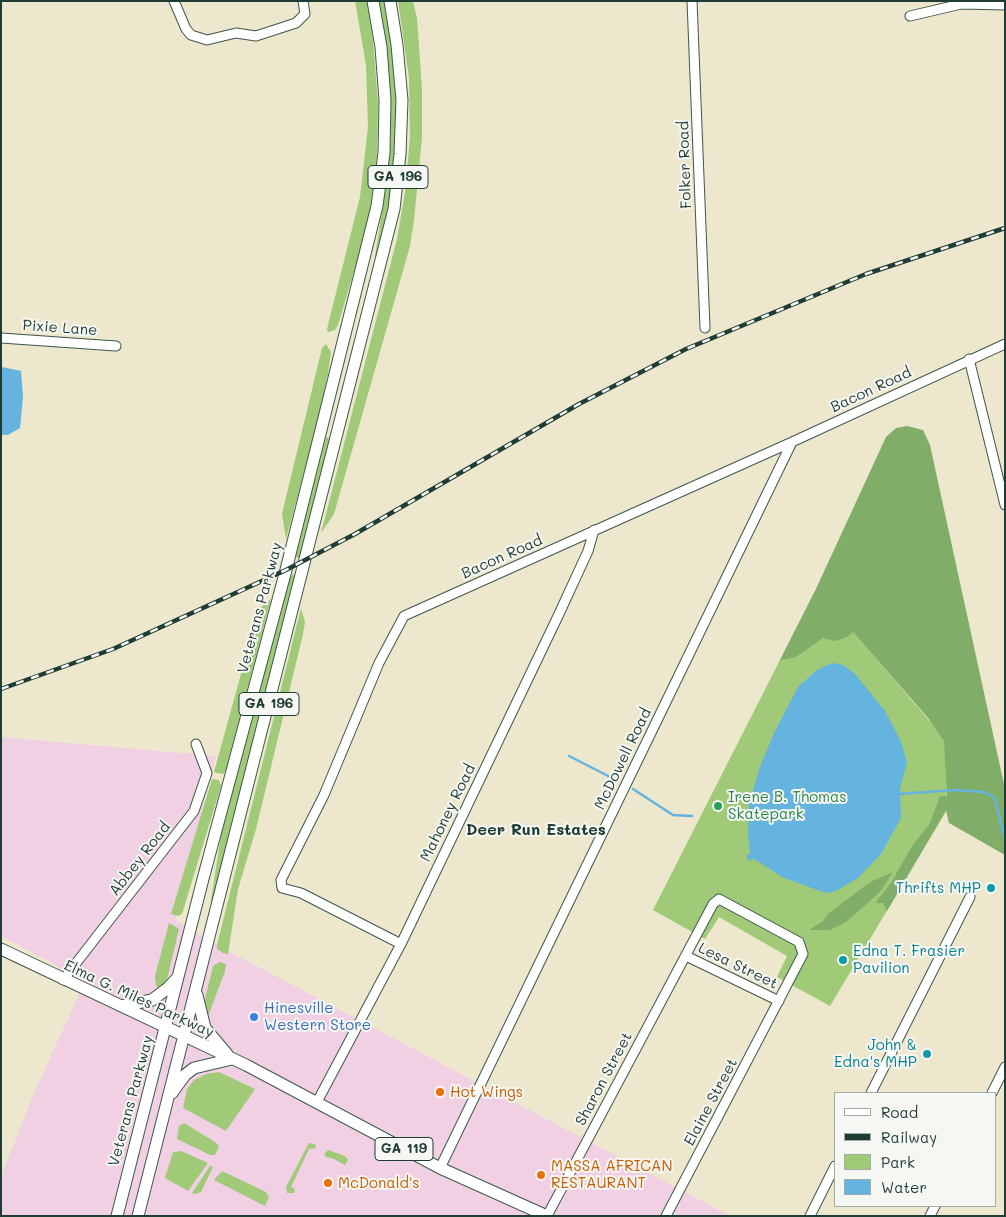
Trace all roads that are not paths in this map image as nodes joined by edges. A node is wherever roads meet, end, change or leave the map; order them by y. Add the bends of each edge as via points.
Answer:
1 (174, 1) edge
2 (303, 1) edge
3 (373, 1) edge
4 (390, 1) edge
5 (692, 1) edge
6 (1005, 5) edge
7 (910, 16) dead end
8 (705, 328) dead end
9 (1, 338) edge
10 (1005, 344) edge
11 (116, 346) dead end
12 (969, 360) junction
13 (792, 442) junction
14 (1005, 505) edge
15 (594, 530) junction
16 (196, 744) dead end
17 (970, 897) dead end
18 (401, 944) junction
19 (1, 949) edge
20 (686, 956) junction
21 (179, 976) junction
22 (63, 980) junction
23 (196, 988) junction
24 (779, 1001) junction
25 (119, 1006) junction
26 (166, 1028) junction
27 (184, 1037) junction
28 (232, 1058) junction
29 (1005, 1067) edge
30 (872, 1092) edge
31 (992, 1092) edge
32 (167, 1101) junction
33 (317, 1102) junction
34 (440, 1168) junction
35 (834, 1168) edge
36 (117, 1216) edge
37 (138, 1216) edge
38 (547, 1216) edge
39 (666, 1216) edge
40 (810, 1216) edge

1 - 2 street via 191,35 207,40 236,33 256,36 296,23 305,14
3 - 21 main road, Veterans Parkway / GA 196 via 385,100 384,153 377,206 291,551
4 - 23 main road, Veterans Parkway / GA 196 via 398,45 402,100 394,209
5 - 8 street, Folker Road
6 - 7 street via 961,4
9 - 11 street, Pixie Lane
10 - 12 street, Bacon Road
12 - 13 street, Bacon Road
12 - 14 street
13 - 15 street, Bacon Road
13 - 34 street, McDowell Road
15 - 18 street, Mahoney Road via 588,551 559,614
15 - 18 street, Bacon Road via 404,616 379,664 324,795 281,880 282,888 301,893
16 - 22 street, Abbey Road via 207,773 194,811
17 - 30 street
18 - 33 street, Mahoney Road
19 - 22 main road, Elma G. Miles Parkway / GA 119
20 - 24 street, Lesa Street
20 - 24 street, Sharon Street via 713,904 721,899 801,944 803,954
20 - 38 street, Sharon Street
21 - 25 main road via 152,1000
21 - 26 main road, Veterans Parkway / GA 196
22 - 25 main road, Elma G. Miles Parkway / GA 119
23 - 27 main road, Veterans Parkway
23 - 28 main road, GA 196 via 205,1028
24 - 39 street, Elaine Street
25 - 26 main road, Elma G. Miles Parkway / GA 119
26 - 27 main road, Elma G. Miles Parkway / GA 119
26 - 36 main road, Veterans Parkway
27 - 28 main road, Elma G. Miles Parkway / GA 119
27 - 32 main road, Veterans Parkway
28 - 32 main road via 194,1068 185,1075
28 - 33 main road, Elma G. Miles Parkway / GA 119
29 - 31 street
32 - 37 main road, Veterans Parkway
33 - 34 main road, GA 119
34 - 38 main road, GA 119
35 - 40 street

